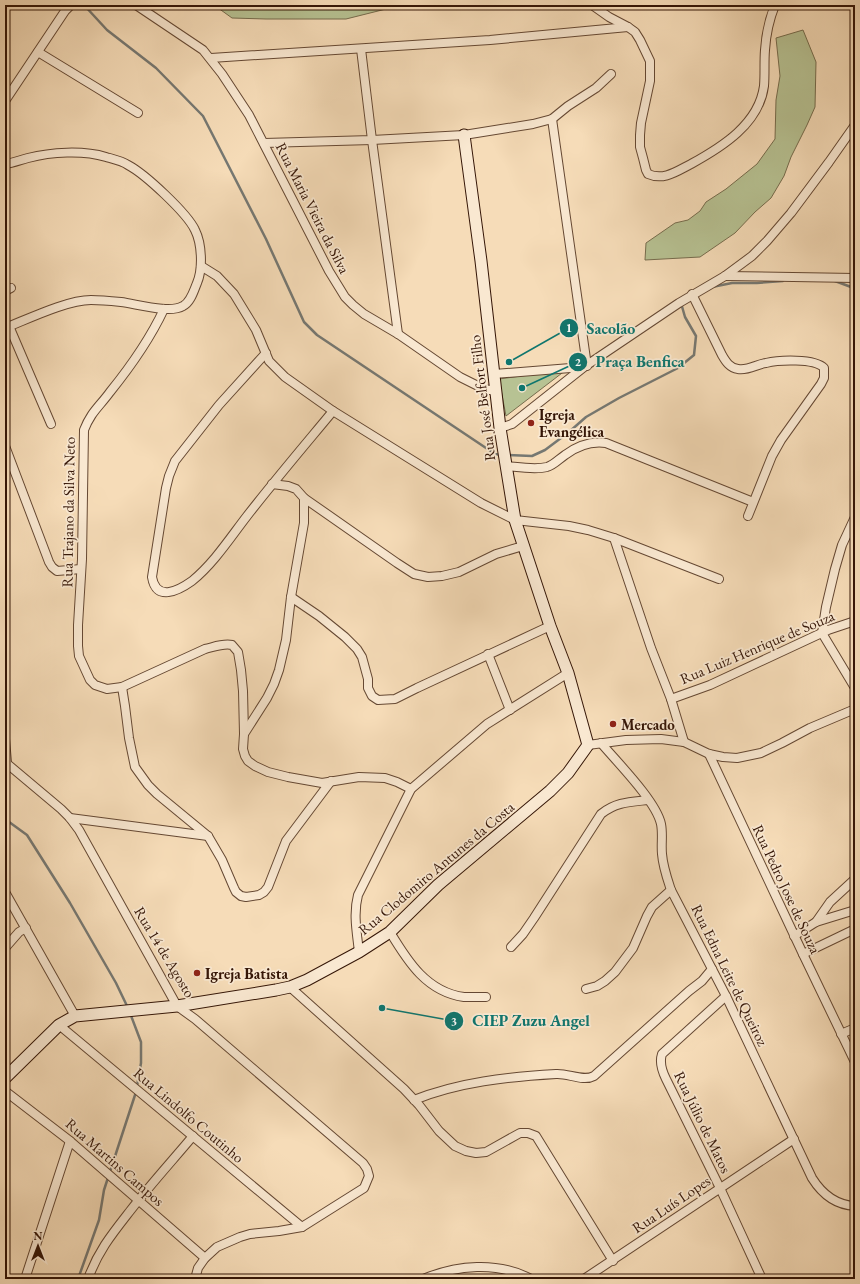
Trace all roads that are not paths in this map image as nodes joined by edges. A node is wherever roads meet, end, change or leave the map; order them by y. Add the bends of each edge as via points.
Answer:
1 (71, 5) edge
2 (136, 5) edge
3 (592, 5) edge
4 (775, 5) edge
5 (628, 27) junction
6 (361, 49) junction
7 (38, 52) junction
8 (211, 58) junction
9 (611, 74) dead end
10 (5, 101) edge
11 (138, 113) dead end
12 (552, 119) junction
13 (855, 125) edge
14 (464, 135) junction
15 (372, 140) junction
16 (264, 143) junction
17 (5, 164) edge
18 (5, 174) edge
19 (201, 266) junction
20 (725, 276) junction
21 (855, 278) edge
22 (693, 296) junction
23 (164, 309) junction
24 (7, 327) edge
25 (398, 334) junction
26 (266, 353) junction
27 (586, 367) junction
28 (494, 374) junction
29 (496, 391) junction
30 (333, 411) junction
31 (51, 424) dead end
32 (500, 428) junction
33 (5, 446) edge
34 (506, 466) junction
35 (272, 484) junction
36 (304, 498) junction
37 (754, 502) junction
38 (748, 516) dead end
39 (855, 518) edge
40 (515, 520) junction
41 (614, 538) junction
42 (523, 546) junction
43 (81, 569) junction
44 (719, 579) dead end
45 (291, 597) junction
46 (855, 622) edge
47 (550, 626) junction
48 (822, 633) junction
49 (488, 654) junction
50 (568, 673) junction
51 (122, 687) junction
52 (855, 688) edge
53 (671, 699) junction
54 (855, 709) edge
55 (510, 710) junction
56 (244, 734) junction
57 (5, 739) edge
58 (684, 742) junction
59 (601, 743) junction
60 (588, 745) junction
61 (709, 754) junction
62 (6, 763) edge
63 (330, 781) junction
64 (411, 789) junction
65 (648, 800) junction
66 (70, 818) junction
67 (208, 836) junction
68 (855, 879) edge
69 (671, 890) junction
70 (5, 892) edge
71 (855, 910) edge
72 (816, 922) junction
73 (26, 928) junction
74 (855, 929) edge
75 (390, 932) junction
76 (794, 936) junction
77 (511, 947) dead end
78 (5, 948) edge
79 (359, 952) junction
80 (802, 954) junction
81 (712, 970) junction
82 (290, 987) junction
83 (586, 989) dead end
84 (726, 996) junction
85 (486, 997) dead end
86 (177, 1006) junction
87 (75, 1016) junction
88 (58, 1025) junction
89 (855, 1028) edge
90 (841, 1034) junction
91 (855, 1062) edge
92 (5, 1078) edge
93 (5, 1091) edge
94 (414, 1100) junction
95 (193, 1136) junction
96 (794, 1139) junction
97 (70, 1141) junction
98 (720, 1188) junction
99 (138, 1200) junction
100 (855, 1206) edge
101 (302, 1227) junction
102 (205, 1258) junction
103 (613, 1261) junction
104 (24, 1279) edge
105 (88, 1279) edge
106 (195, 1279) edge
107 (423, 1279) edge
108 (531, 1279) edge
109 (584, 1279) edge
110 (762, 1279) edge

1 - 7 street
2 - 8 street, Rua Maria Vieira da Silva
3 - 5 street
4 - 5 street via 767,29 764,88 755,112 741,129 706,156 661,177 648,174 642,158 641,123 650,81 650,61 635,32
5 - 6 street
6 - 8 street
6 - 15 street
7 - 10 street
7 - 11 street
8 - 16 street, Rua Maria Vieira da Silva via 249,115
9 - 12 street via 596,88
12 - 14 street
12 - 27 street
13 - 20 street via 791,213 767,241
14 - 15 street
14 - 28 street, Rua José Belfort Filho
15 - 16 street
15 - 25 street
16 - 25 street, Rua Maria Vieira da Silva via 329,271 345,297 364,314
17 - 18 street
17 - 19 street via 64,152 105,156 128,164 190,222 199,241
19 - 23 street via 199,280 184,306
19 - 26 street via 217,276 234,294 256,330
20 - 21 street
20 - 22 street
22 - 27 street
22 - 37 street via 722,355 732,367 745,369 788,360 811,362 824,368 821,384 790,425 772,456
23 - 24 street via 90,300 69,304
23 - 43 street, Rua Trajano da Silva Neto via 151,336 93,412 84,430
24 - 31 street
25 - 29 street, Rua Maria Vieira da Silva via 460,377 484,389
26 - 30 street via 275,368 285,377
26 - 35 street via 219,405 175,461 166,488 152,577 157,590 163,593 179,589 206,568
27 - 28 street
27 - 32 street via 512,424
28 - 29 street, Rua José Belfort Filho
29 - 32 street, Rua José Belfort Filho
30 - 35 street
30 - 40 street via 482,503
32 - 34 street, Rua José Belfort Filho
33 - 43 street via 52,567 57,571
34 - 37 street via 545,467 584,445 592,442 606,443
34 - 40 street, Rua José Belfort Filho
35 - 36 street via 296,489
36 - 42 street via 414,574 428,577 459,572 496,554
36 - 45 street via 304,523
37 - 38 street
39 - 48 street via 842,545 835,569
40 - 41 street via 569,526
40 - 42 street, Rua José Belfort Filho
41 - 44 street
41 - 53 street
42 - 47 street, Rua José Belfort Filho
43 - 51 street, Rua Trajano da Silva Neto via 77,630 79,656 95,685 107,689
45 - 49 street via 319,616 357,649 362,657 368,688 372,696 378,700 395,699
45 - 56 street via 286,640 279,670 267,698
46 - 48 street, Rua Luiz Henrique de Souza
47 - 49 street
47 - 50 street, Rua José Belfort Filho
48 - 52 street
48 - 53 street, Rua Luiz Henrique de Souza via 710,685
49 - 55 street
50 - 55 street
50 - 60 street, Rua José Belfort Filho
51 - 56 street via 205,650 232,644 238,652 241,670
51 - 67 street via 135,767 148,785
53 - 58 street
54 - 61 street via 761,753 736,758
55 - 64 street via 487,724
56 - 63 street via 245,756 255,766 288,777 322,783
57 - 62 street
58 - 59 street via 661,739
58 - 61 street
59 - 60 street
59 - 65 street, Rua Edna Leite de Queiroz
60 - 75 street, Rua Clodomiro Antunes da Costa via 568,773 550,791 438,885
61 - 76 street, Rua Pedro Jose de Souza
62 - 66 street, Rua 14 de Agosto
63 - 64 street via 359,777 379,778 397,782
63 - 67 street via 286,841 268,888 259,895 246,897 236,892
64 - 79 street via 358,895 356,915
65 - 69 street, Rua Edna Leite de Queiroz via 661,824 662,862
65 - 77 street via 619,803 601,814 534,918
66 - 67 street
66 - 86 street, Rua 14 de Agosto
68 - 72 street via 830,902
69 - 81 street, Rua Edna Leite de Queiroz
69 - 83 street via 652,907 633,948 615,972 597,986
70 - 73 street
71 - 72 street
72 - 76 street
73 - 78 street
73 - 87 street
74 - 80 street
75 - 79 street, Rua Clodomiro Antunes da Costa
75 - 85 street via 409,962 429,983 464,997
76 - 80 street, Rua Pedro Jose de Souza
79 - 82 street, Rua Clodomiro Antunes da Costa
80 - 90 street, Rua Pedro Jose de Souza
81 - 84 street, Rua Edna Leite de Queiroz
81 - 94 street via 590,1078 562,1074 484,1080 438,1091
82 - 86 street, Rua Clodomiro Antunes da Costa
82 - 94 street
84 - 96 street, Rua Edna Leite de Queiroz
84 - 98 street, Rua Júlio de Matos via 660,1058 662,1071
86 - 87 street, Rua Clodomiro Antunes da Costa
86 - 101 street, Rua 14 de Agosto via 367,1169 369,1176 364,1188
87 - 88 street, Rua Clodomiro Antunes da Costa
88 - 92 street, Rua Clodomiro Antunes da Costa
88 - 95 street, Rua Lindolfo Coutinho
89 - 90 street
90 - 91 street, Rua Pedro Jose de Souza
93 - 97 street, Rua Martins Campos
94 - 103 street via 439,1131 455,1146 466,1151 486,1152 520,1133 536,1136
95 - 99 street
95 - 101 street, Rua Lindolfo Coutinho
96 - 98 street, Rua Luís Lopes
96 - 100 street, Rua Edna Leite de Queiroz via 818,1188 827,1197
97 - 99 street, Rua Martins Campos
97 - 104 street
98 - 103 street, Rua Luís Lopes
98 - 110 street, Rua Júlio de Matos
99 - 102 street, Rua Martins Campos
99 - 105 street via 100,1251
101 - 102 street via 240,1237 217,1247
102 - 106 street via 198,1268
103 - 109 street, Rua Luís Lopes
107 - 108 street via 453,1269 476,1267 501,1268

